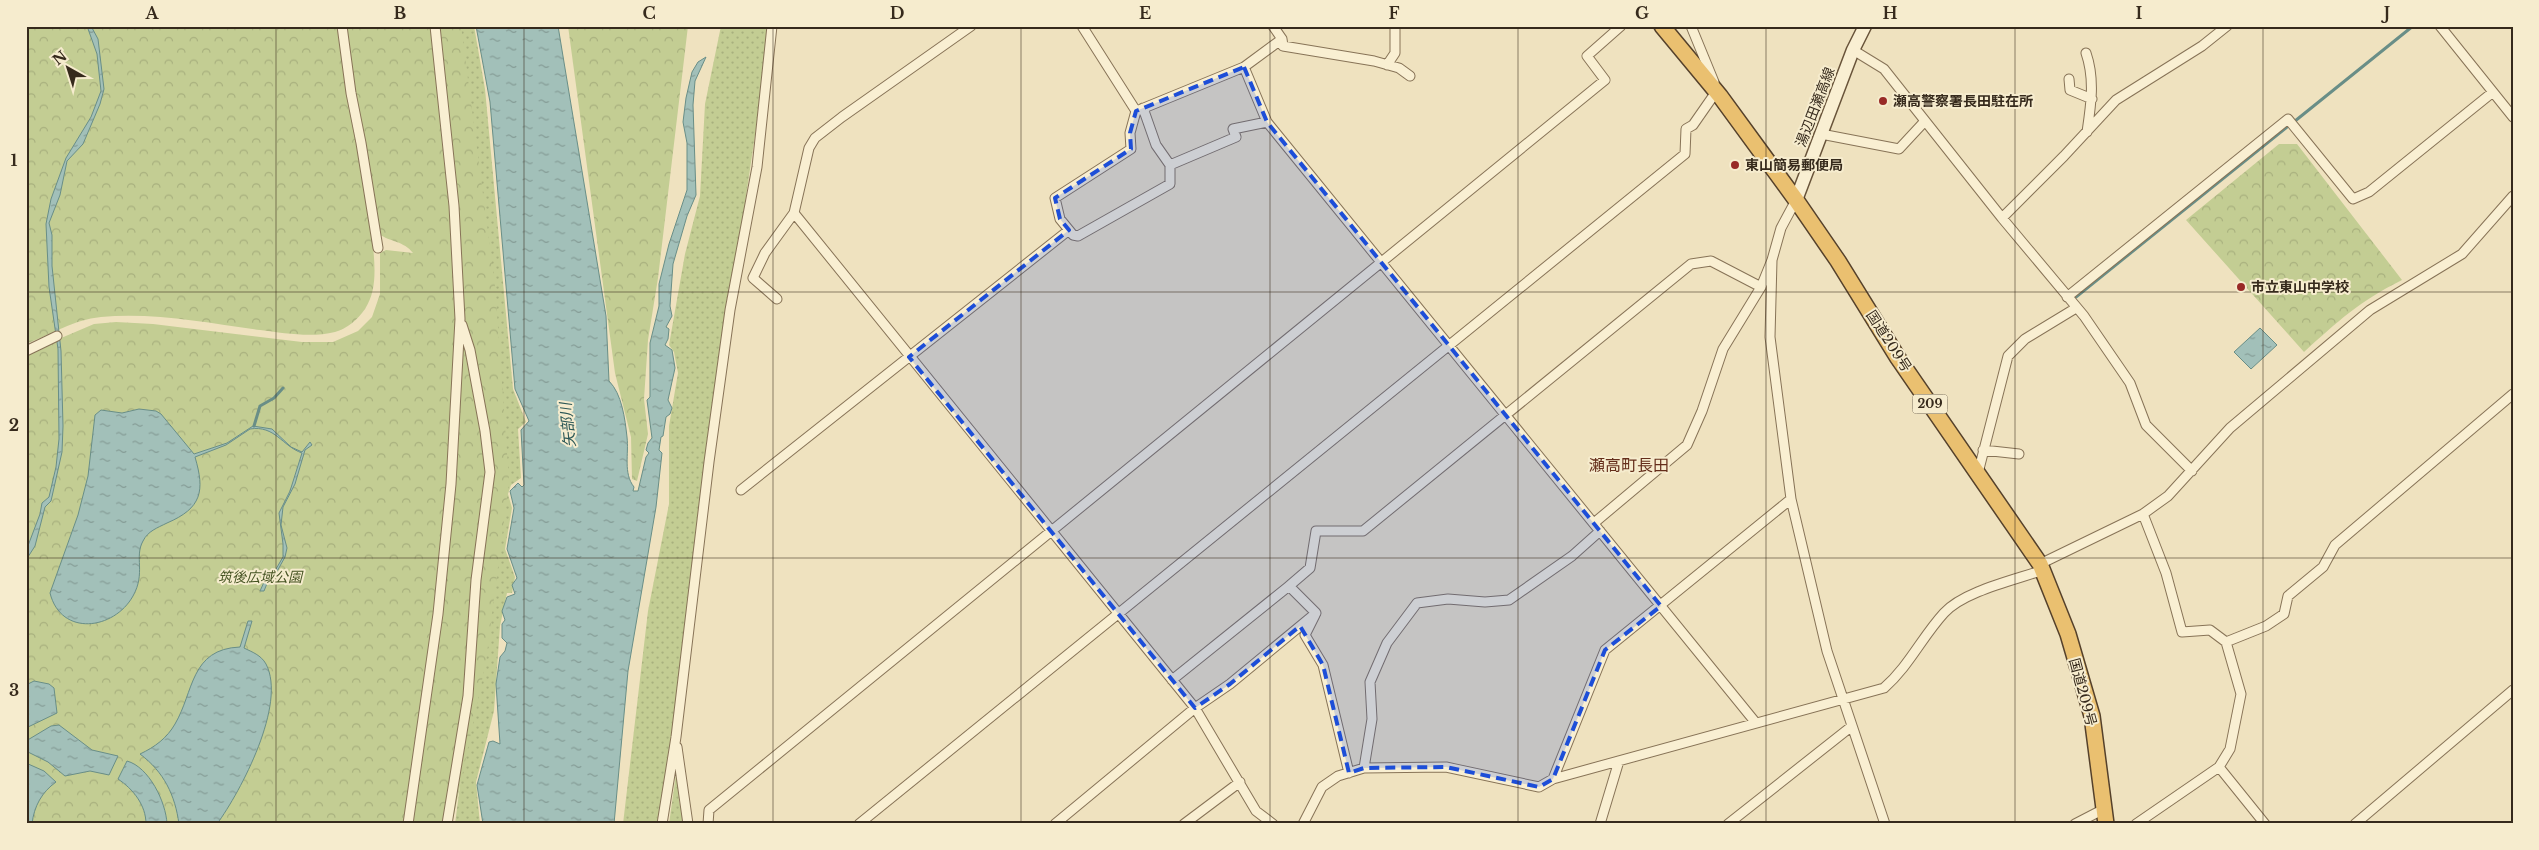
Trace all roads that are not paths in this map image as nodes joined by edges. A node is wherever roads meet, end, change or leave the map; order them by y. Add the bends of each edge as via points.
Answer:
1 (342, 26) edge
2 (435, 26) edge
3 (772, 26) edge
4 (971, 26) edge
5 (1273, 26) edge
6 (1395, 26) edge
7 (1622, 26) edge
8 (1662, 26) edge
9 (1690, 26) edge
10 (1865, 26) edge
11 (2227, 26) edge
12 (2440, 26) edge
13 (1083, 27) edge
14 (1282, 40) junction
15 (1853, 50) junction
16 (2086, 53) dead end
17 (1387, 64) junction
18 (1244, 67) junction
19 (1410, 76) dead end
20 (2069, 79) dead end
21 (2493, 92) junction
22 (1718, 94) junction
23 (2092, 99) junction
24 (1140, 110) junction
25 (2513, 117) edge
26 (1925, 121) junction
27 (1267, 122) junction
28 (2086, 132) junction
29 (1821, 134) junction
30 (1170, 165) junction
31 (2513, 196) edge
32 (1796, 200) junction
33 (794, 213) junction
34 (2002, 218) junction
35 (1069, 230) junction
36 (378, 248) dead end
37 (1772, 260) junction
38 (1382, 262) junction
39 (1762, 287) junction
40 (2067, 297) junction
41 (777, 299) dead end
42 (2076, 308) junction
43 (460, 319) junction
44 (57, 336) dead end
45 (1449, 345) junction
46 (26, 351) edge
47 (909, 357) junction
48 (2513, 394) edge
49 (1507, 416) junction
50 (1983, 450) junction
51 (2019, 454) dead end
52 (2192, 471) junction
53 (1978, 473) junction
54 (741, 490) dead end
55 (1791, 499) junction
56 (2143, 514) junction
57 (1594, 523) junction
58 (1052, 531) junction
59 (1600, 531) junction
60 (2041, 567) junction
61 (1289, 586) junction
62 (1661, 606) junction
63 (1316, 612) junction
64 (1119, 613) junction
65 (2226, 642) junction
66 (1172, 680) junction
67 (2513, 690) edge
68 (1844, 700) junction
69 (1195, 708) junction
70 (1756, 723) junction
71 (1852, 726) junction
72 (676, 737) junction
73 (1620, 761) junction
74 (2219, 767) junction
75 (1364, 768) junction
76 (1349, 773) junction
77 (1554, 779) junction
78 (1240, 782) junction
79 (2105, 820) edge
80 (408, 824) edge
81 (447, 824) edge
82 (662, 824) edge
83 (688, 824) edge
84 (708, 824) edge
85 (860, 824) edge
86 (1054, 824) edge
87 (1184, 824) edge
88 (1273, 824) edge
89 (1303, 824) edge
90 (1600, 824) edge
91 (1728, 824) edge
92 (1885, 824) edge
93 (2075, 824) edge
94 (2136, 824) edge
95 (2265, 824) edge
96 (2355, 824) edge

1 - 36 street via 350,93
2 - 43 street via 453,188
3 - 72 street via 758,167 729,319
4 - 33 street via 815,138 809,148
5 - 14 street
6 - 17 street via 1395,53
7 - 38 street via 1587,56 1605,80
8 - 22 highway, 国道209号 / 209
9 - 22 street
10 - 15 main road, 湯辺田瀬高線
11 - 28 street via 2202,46 2116,100
12 - 21 street
13 - 24 street
14 - 17 street via 1283,46
14 - 18 street
15 - 26 street via 1884,69
15 - 29 main road, 湯辺田瀬高線
16 - 23 street
17 - 19 street
18 - 24 street
18 - 27 street
20 - 23 street via 2070,90
21 - 25 street
21 - 40 street via 2369,192 2353,199 2288,120
22 - 32 highway, 国道209号 / 209
22 - 45 street via 1686,129 1685,154
23 - 28 street
24 - 30 street via 1156,146
24 - 35 street via 1130,133 1132,149 1055,198 1060,218
26 - 29 street via 1899,149
26 - 34 street
27 - 30 street via 1233,130 1236,137
27 - 38 street
28 - 34 street
29 - 32 main road, 湯辺田瀬高線
30 - 35 street via 1170,184 1078,236
31 - 52 street via 2462,254 2370,310 2230,428
32 - 37 street via 1781,228
32 - 53 highway, 国道209号 / 209 via 1898,358
33 - 41 street via 765,253 753,278
33 - 47 street
34 - 40 street
35 - 47 street
37 - 39 street
37 - 55 street via 1770,337
38 - 45 street
38 - 58 street
39 - 49 street via 1711,261 1691,264
39 - 57 street via 1723,349 1687,445
40 - 42 street
42 - 50 street via 2025,339 2008,356
42 - 52 street via 2130,383 2146,425
43 - 80 street via 451,484 438,614
43 - 81 street via 470,350 490,472 476,580 468,696
44 - 46 street
45 - 49 street
45 - 64 street
47 - 54 street
47 - 58 street
48 - 65 street via 2335,545 2323,567 2288,596 2284,614 2266,626
49 - 57 street
49 - 61 street via 1363,532 1316,531 1310,568
50 - 51 street
50 - 53 street
52 - 56 street via 2168,496
53 - 60 highway, 国道209号 / 209
55 - 62 street
55 - 68 street via 1822,633
56 - 60 street
56 - 65 street via 2166,573 2182,632 2210,630
57 - 59 street
58 - 64 street
58 - 84 street via 709,810
59 - 62 street
59 - 75 street via 1572,556 1509,600 1448,599 1417,603 1387,643 1370,682 1372,719
60 - 68 street via 1967,597 1945,612 1899,675 1884,688
60 - 79 highway, 国道209号 / 209 via 2068,634 2092,716
61 - 63 street
61 - 66 street
62 - 70 street
62 - 77 street via 1605,650
63 - 69 street via 1230,684
63 - 76 street via 1305,635 1323,665
64 - 66 street
64 - 85 street
65 - 74 street via 2241,694 2230,749
66 - 69 street
67 - 96 street
68 - 70 street
68 - 71 street
69 - 78 street
69 - 86 street
70 - 73 street
71 - 91 street
71 - 92 street
72 - 82 street
72 - 83 street
73 - 77 street
73 - 90 street
74 - 94 street
74 - 95 street
75 - 76 street
75 - 77 street via 1446,767 1539,787
76 - 89 street via 1322,787
78 - 87 street
78 - 88 street via 1256,811
79 - 93 street

